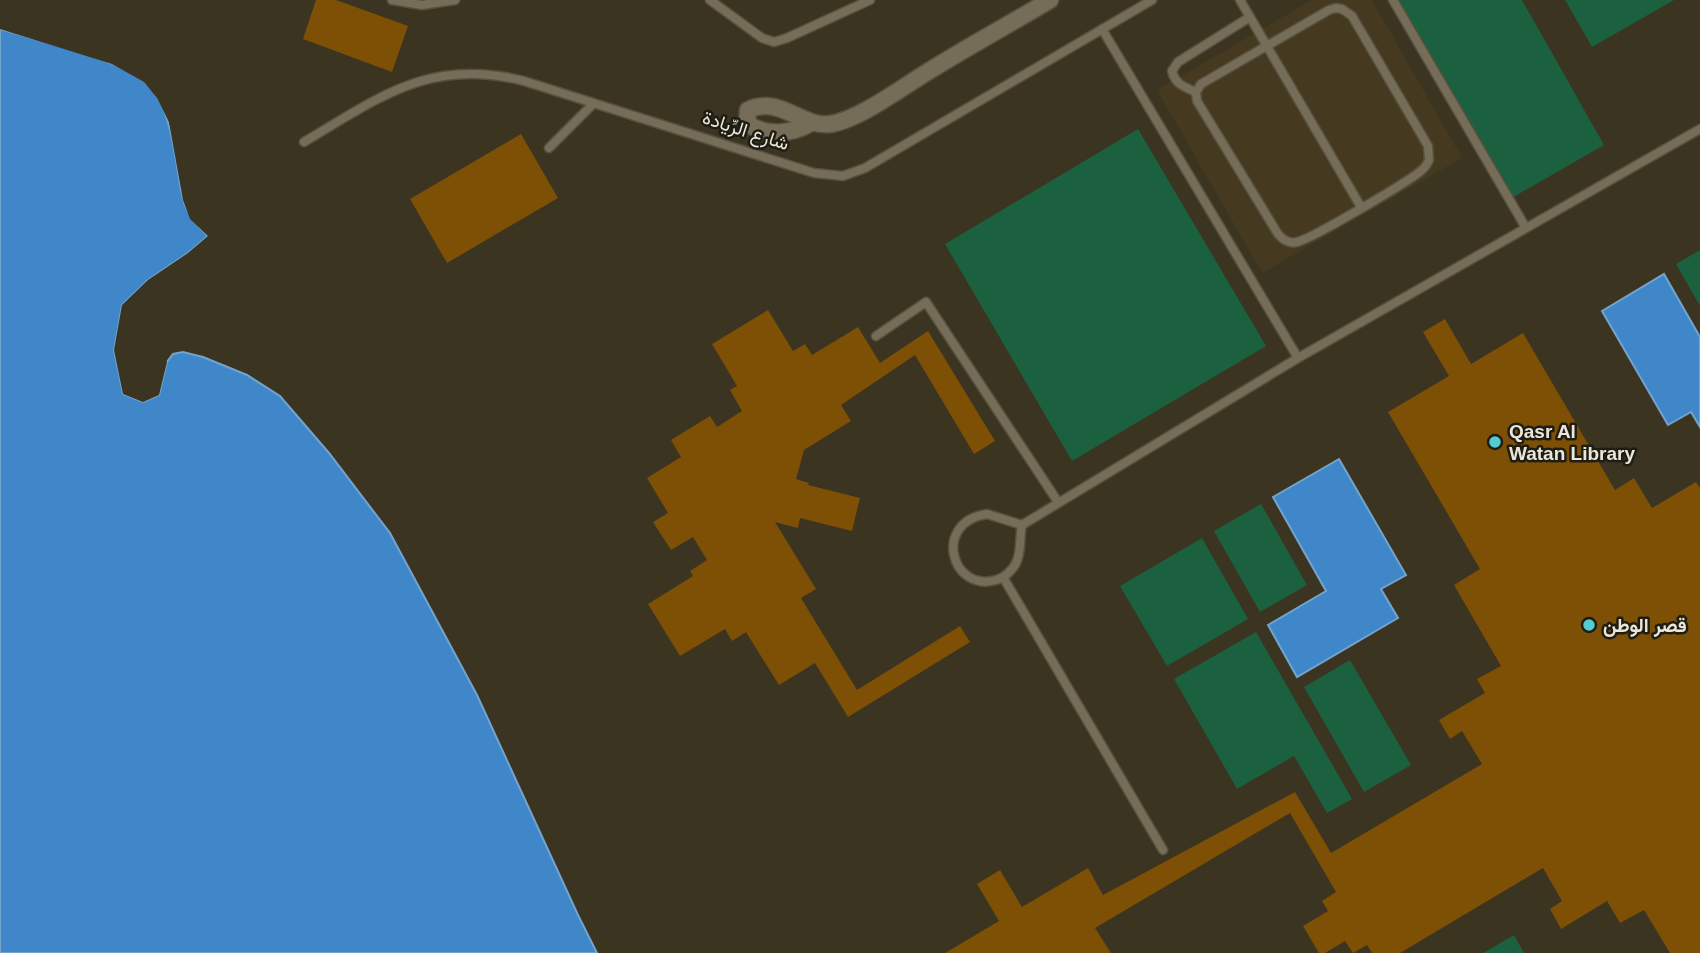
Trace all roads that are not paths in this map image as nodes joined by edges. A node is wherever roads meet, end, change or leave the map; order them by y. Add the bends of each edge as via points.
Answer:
1 (392, 0) edge
2 (455, 0) edge
3 (710, 0) edge
4 (870, 0) edge
5 (1050, 0) edge
6 (1152, 0) edge
7 (1240, 0) edge
8 (1393, 0) edge
9 (1251, 17) junction
10 (1102, 29) junction
11 (1268, 46) junction
12 (1196, 92) junction
13 (594, 103) junction
14 (811, 123) dead end
15 (1700, 129) edge
16 (304, 142) dead end
17 (549, 148) dead end
18 (1362, 207) junction
19 (1526, 228) junction
20 (876, 337) dead end
21 (1298, 358) junction
22 (1058, 502) junction
23 (1022, 525) junction
24 (1003, 577) junction
25 (1163, 850) dead end

1 - 2 lane via 422,5
3 - 4 lane via 774,42
5 - 14 street, شارع الرِّيادة via 875,104 829,124
6 - 10 lane, شارع الرِّيادة
7 - 9 lane
8 - 19 lane
9 - 11 lane
9 - 12 lane via 1178,62 1173,77 1180,86
10 - 13 lane, شارع الرِّيادة via 865,168 843,176 814,173
10 - 21 lane
11 - 12 lane via 1201,84
11 - 18 lane
11 - 18 lane via 1329,10 1342,9 1352,16 1429,153 1421,171
12 - 18 lane via 1197,102 1283,240 1303,240
13 - 16 lane, شارع الرِّيادة via 508,77 442,75 394,90
13 - 17 lane
15 - 19 lane
19 - 21 lane
20 - 22 lane via 926,302
21 - 22 lane
22 - 23 lane
23 - 24 lane via 1017,561
23 - 24 lane via 997,516 976,516 962,525 954,539 955,561 968,576 985,582
24 - 25 lane

